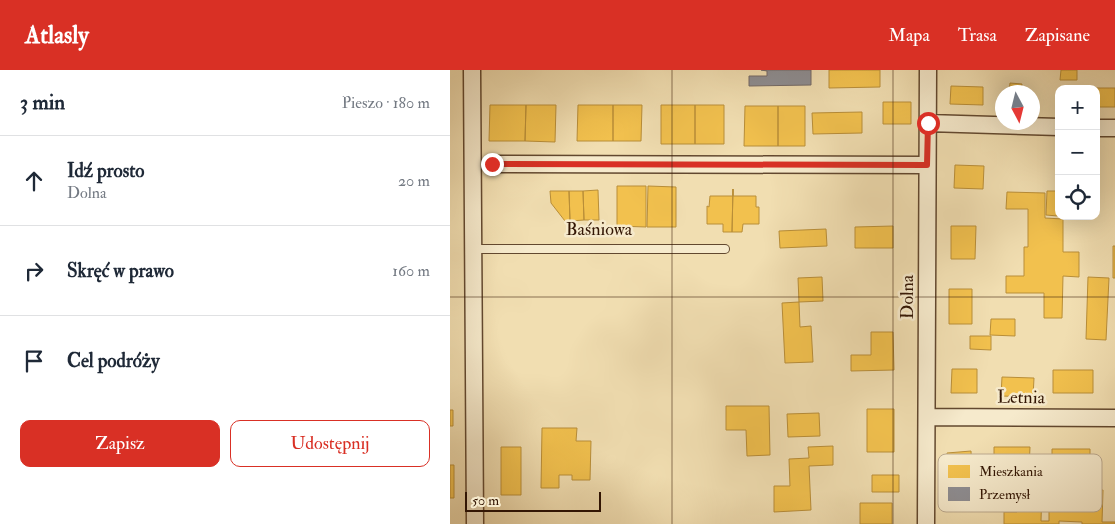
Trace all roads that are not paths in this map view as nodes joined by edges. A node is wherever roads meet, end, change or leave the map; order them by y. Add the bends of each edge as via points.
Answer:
1 (472, 70) edge
2 (928, 70) edge
3 (928, 123) junction
4 (1055, 127) edge
5 (1100, 128) edge
6 (1115, 128) edge
7 (492, 164) dead end
8 (927, 165) junction
9 (473, 248) junction
10 (725, 249) dead end
11 (927, 417) junction
12 (1115, 418) edge
13 (475, 524) edge
14 (926, 524) edge

1 - 9 street
2 - 3 street, Dolna
3 - 4 street
3 - 8 street, Dolna
5 - 6 street
7 - 8 street
8 - 11 street, Dolna
9 - 10 lane, Baśniowa
9 - 13 street
11 - 12 street, Letnia
11 - 14 street, Dolna

